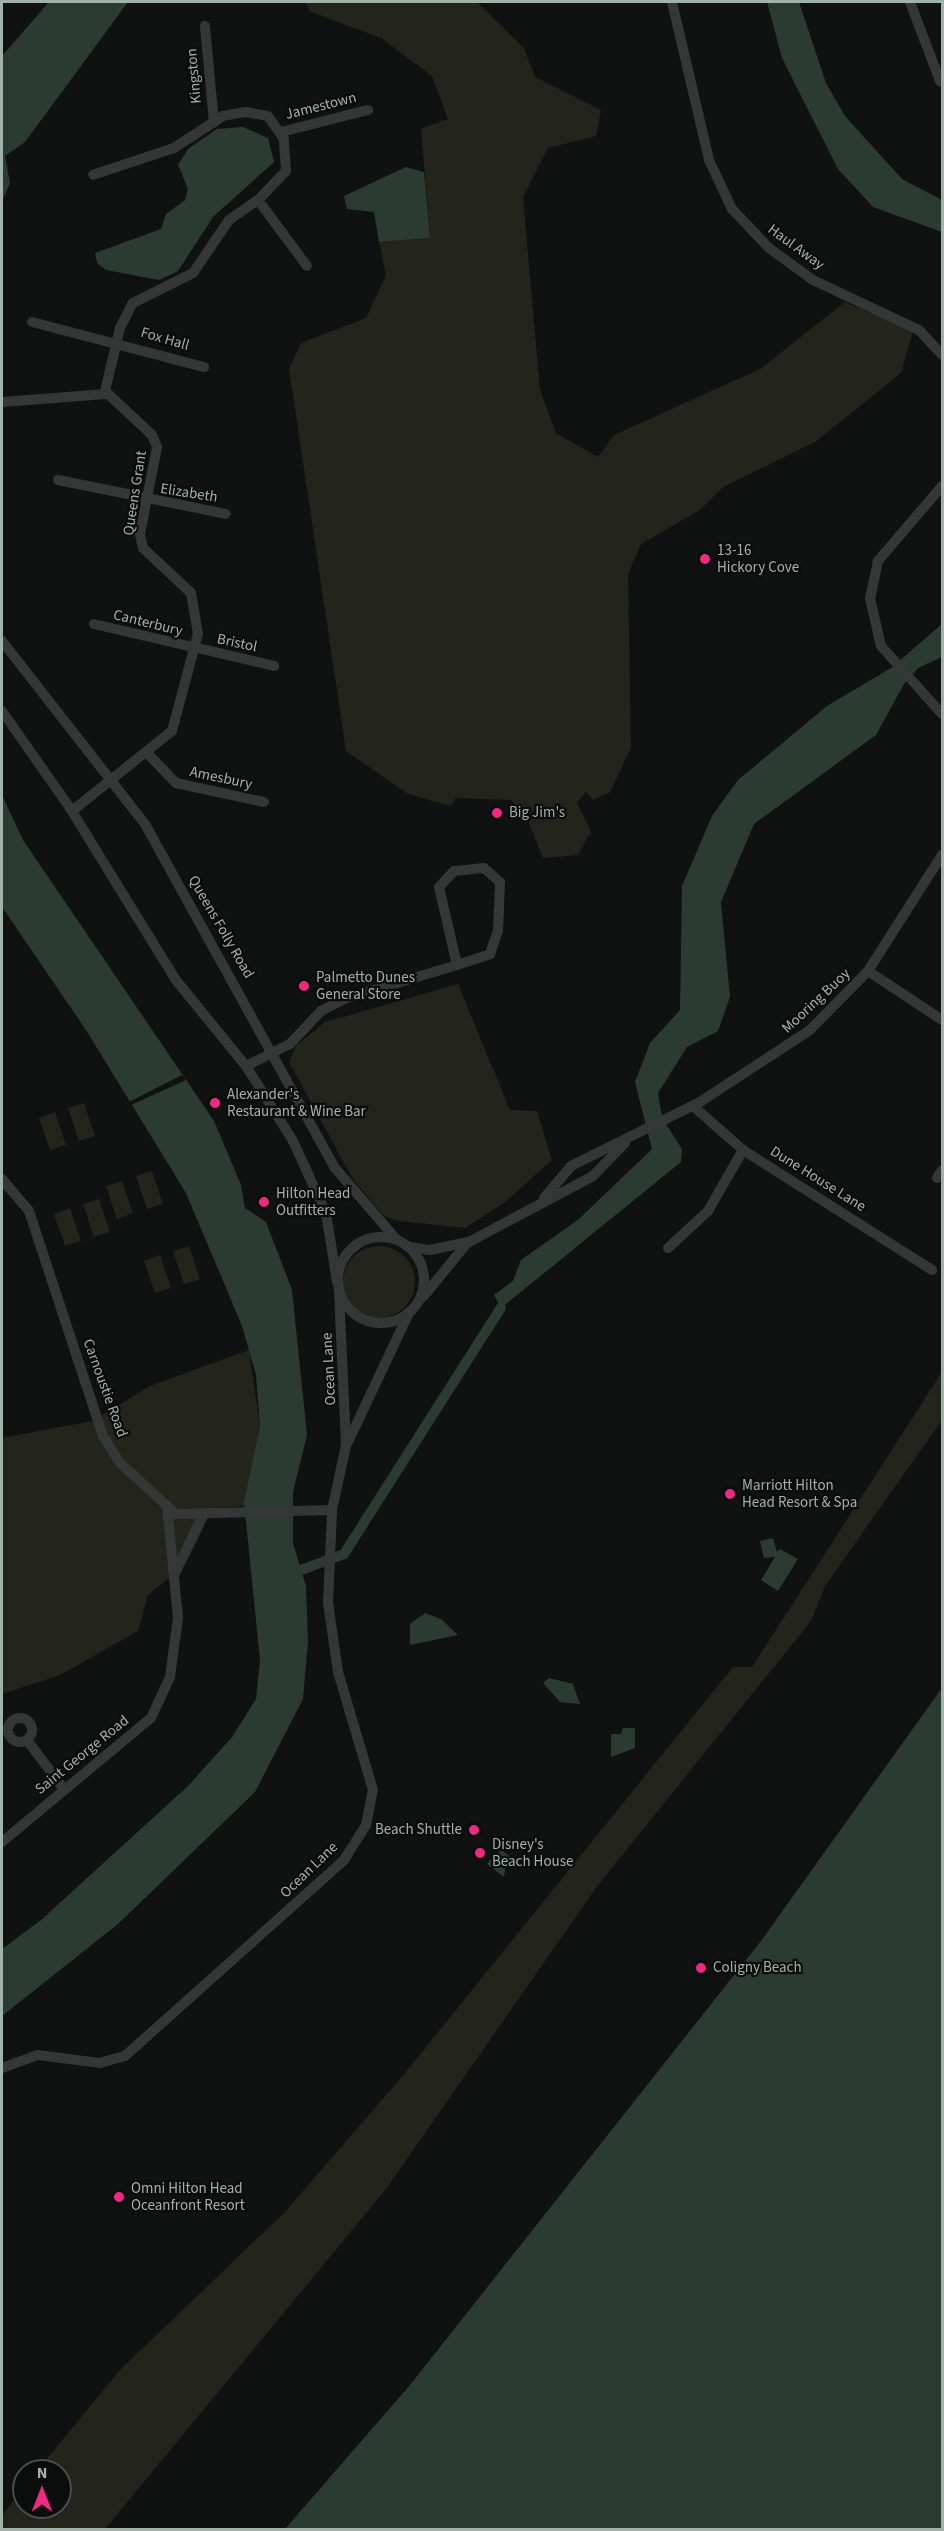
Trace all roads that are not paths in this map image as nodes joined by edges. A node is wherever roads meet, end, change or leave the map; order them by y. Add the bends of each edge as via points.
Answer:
1 (672, 2) edge
2 (910, 2) edge
3 (204, 26) dead end
4 (940, 81) dead end
5 (368, 110) dead end
6 (214, 123) junction
7 (281, 132) junction
8 (93, 175) dead end
9 (258, 200) junction
10 (307, 266) dead end
11 (32, 322) dead end
12 (117, 341) junction
13 (942, 355) edge
14 (204, 367) dead end
15 (106, 394) junction
16 (2, 402) edge
17 (58, 480) dead end
18 (942, 486) edge
19 (147, 501) junction
20 (226, 514) dead end
21 (94, 624) dead end
22 (2, 641) edge
23 (195, 651) junction
24 (274, 666) dead end
25 (2, 711) edge
26 (942, 714) edge
27 (148, 754) junction
28 (109, 781) junction
29 (264, 802) dead end
30 (72, 810) junction
31 (942, 855) edge
32 (457, 965) junction
33 (868, 971) junction
34 (942, 1020) edge
35 (272, 1054) junction
36 (246, 1066) junction
37 (693, 1106) junction
38 (632, 1137) junction
39 (743, 1150) junction
40 (2, 1179) edge
41 (544, 1198) junction
42 (396, 1239) junction
43 (469, 1242) junction
44 (410, 1247) junction
45 (668, 1248) dead end
46 (932, 1269) dead end
47 (338, 1287) junction
48 (419, 1302) junction
49 (408, 1314) junction
50 (346, 1445) junction
51 (166, 1506) junction
52 (332, 1510) junction
53 (203, 1515) junction
54 (174, 1575) junction
55 (27, 1740) dead end
56 (63, 1788) junction
57 (2, 1842) edge
58 (2, 2068) edge

1 - 13 street, Haul Away via 709,160 732,209 768,248 813,280 919,330
2 - 4 street
3 - 6 street, Kingston
5 - 7 street, Jamestown
6 - 7 street via 223,116 258,112
6 - 8 street via 174,148
7 - 9 street via 286,171
9 - 10 street
9 - 12 street via 229,220 193,273 132,303
11 - 12 street, Fox Hall
12 - 14 street, Fox Hall
12 - 15 street
15 - 16 street
15 - 19 street, Queens Grant via 152,435 157,447
17 - 19 street, Elizabeth
18 - 26 street via 878,561 871,579 872,621 891,661
19 - 20 street, Elizabeth
19 - 23 street, Queens Grant via 143,548 191,593 198,634
21 - 23 street, Canterbury
22 - 28 street, Queens Folly Road
23 - 24 street, Bristol
23 - 27 street, Queens Grant via 178,720
25 - 30 street
27 - 28 street, Queens Grant
27 - 29 street, Amesbury via 176,783
28 - 30 street, Queens Grant
28 - 35 street, Queens Folly Road via 145,824
30 - 36 street via 175,979
31 - 33 street, Mooring Buoy
32 - 32 street via 490,954 498,931 500,882 484,868 454,871 440,886
32 - 35 street via 347,998 321,1011 300,1035
33 - 34 street
33 - 37 street, Mooring Buoy via 810,1030 763,1066
35 - 36 street
35 - 42 street, Queens Folly Road via 344,1181
36 - 47 street via 318,1190
37 - 38 street, Mooring Buoy
37 - 39 street, Dune House Lane
38 - 41 street, Mooring Buoy via 593,1176
38 - 41 street, Mooring Buoy via 571,1166
39 - 45 street via 708,1211
39 - 46 street, Dune House Lane
40 - 51 street, Carnoustie Road via 29,1211 104,1436 120,1463
41 - 43 street, Mooring Buoy
42 - 44 street
42 - 47 street via 370,1238 355,1245 343,1258
43 - 44 street, Mooring Buoy via 430,1251
43 - 48 street, Mooring Buoy
44 - 48 street via 424,1270
47 - 49 street via 349,1309 367,1321 388,1323
47 - 50 street, Ocean Lane
48 - 49 street
49 - 50 street, Ocean Lane
50 - 52 street, Ocean Lane
51 - 53 street, Carnoustie Road via 176,1514
51 - 54 street, Saint George Road
52 - 53 street, Carnoustie Road
52 - 58 street, Ocean Lane via 327,1577 338,1672 373,1790 357,1842 125,2056 100,2063 38,2055
53 - 54 street
54 - 56 street, Saint George Road via 178,1618 170,1677 151,1718
55 - 56 street
56 - 57 street, Saint George Road

